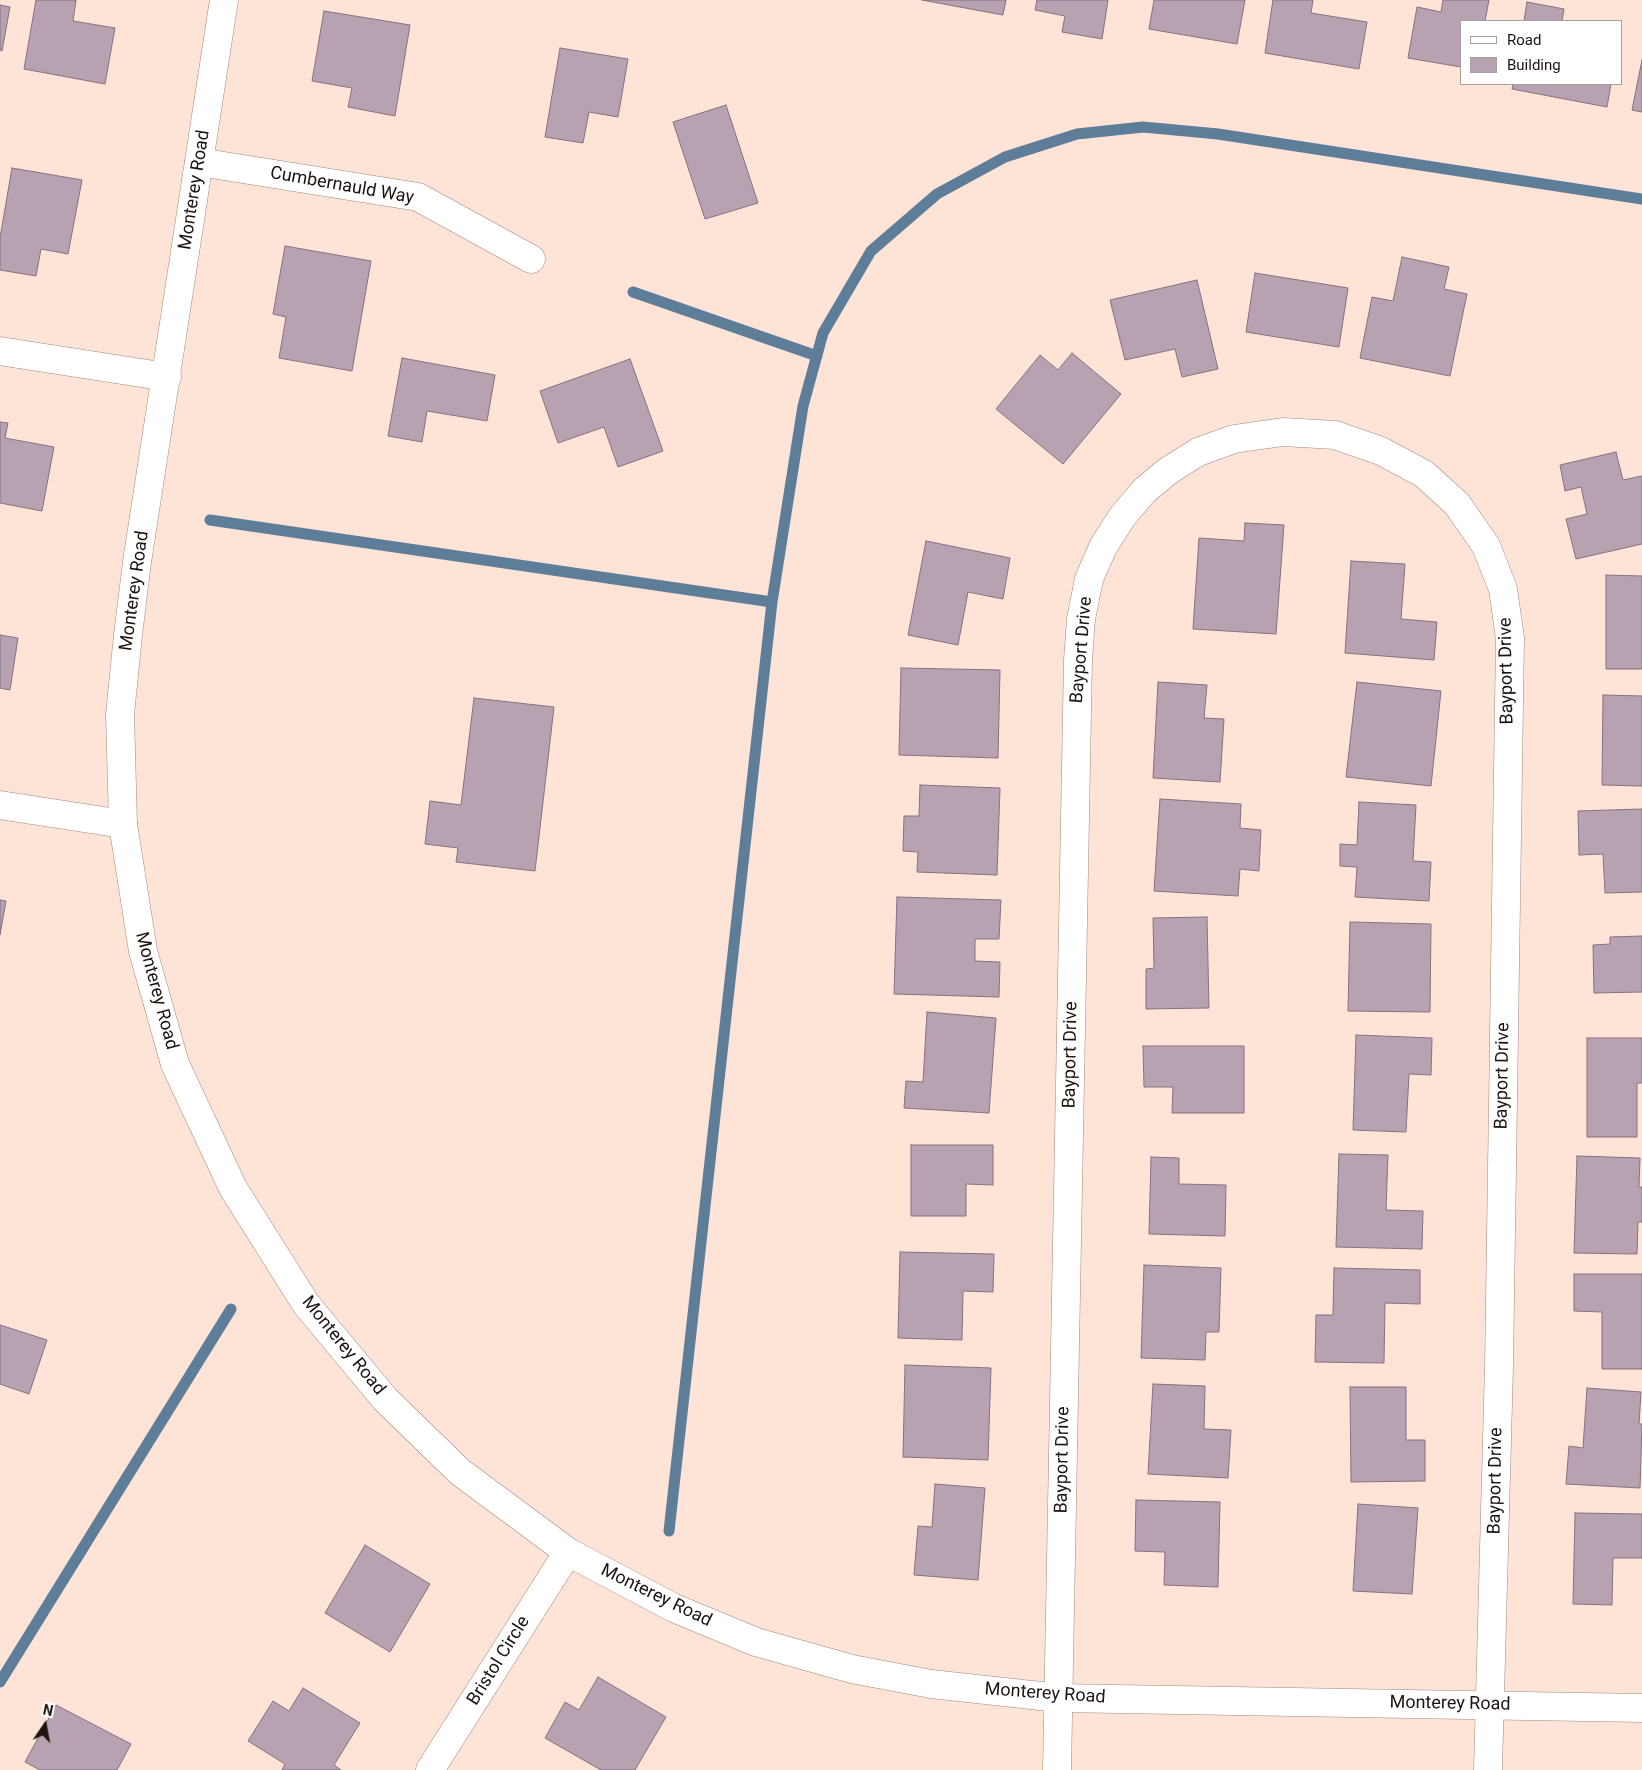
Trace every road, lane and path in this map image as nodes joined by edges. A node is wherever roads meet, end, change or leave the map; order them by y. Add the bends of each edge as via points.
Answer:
1 (224, 0) edge
2 (199, 162) junction
3 (531, 259) dead end
4 (0, 351) edge
5 (167, 377) junction
6 (0, 805) edge
7 (123, 824) junction
8 (568, 1552) junction
9 (1059, 1698) junction
10 (1490, 1704) junction
11 (1642, 1708) edge
12 (430, 1770) edge
13 (1057, 1770) edge
14 (1488, 1770) edge

1 - 2 street, Monterey Road
2 - 3 street, Cumbernauld Way via 418,196
2 - 5 street, Monterey Road
4 - 5 street
5 - 7 street, Monterey Road via 137,562 120,714
6 - 7 street
7 - 8 street, Monterey Road via 144,951 176,1064 233,1188 306,1304 385,1399 460,1472
8 - 9 street, Monterey Road via 674,1608 756,1642 852,1669 921,1682
8 - 12 street, Bristol Circle
9 - 10 street, Monterey Road
9 - 10 street, Bayport Drive via 1081,620 1089,579 1103,547 1144,491 1198,452 1234,439 1283,432 1335,435 1381,451 1424,474 1457,504 1486,546 1503,589 1510,638
9 - 13 street, Bayport Drive
10 - 11 street, Monterey Road
10 - 14 street, Bayport Drive

